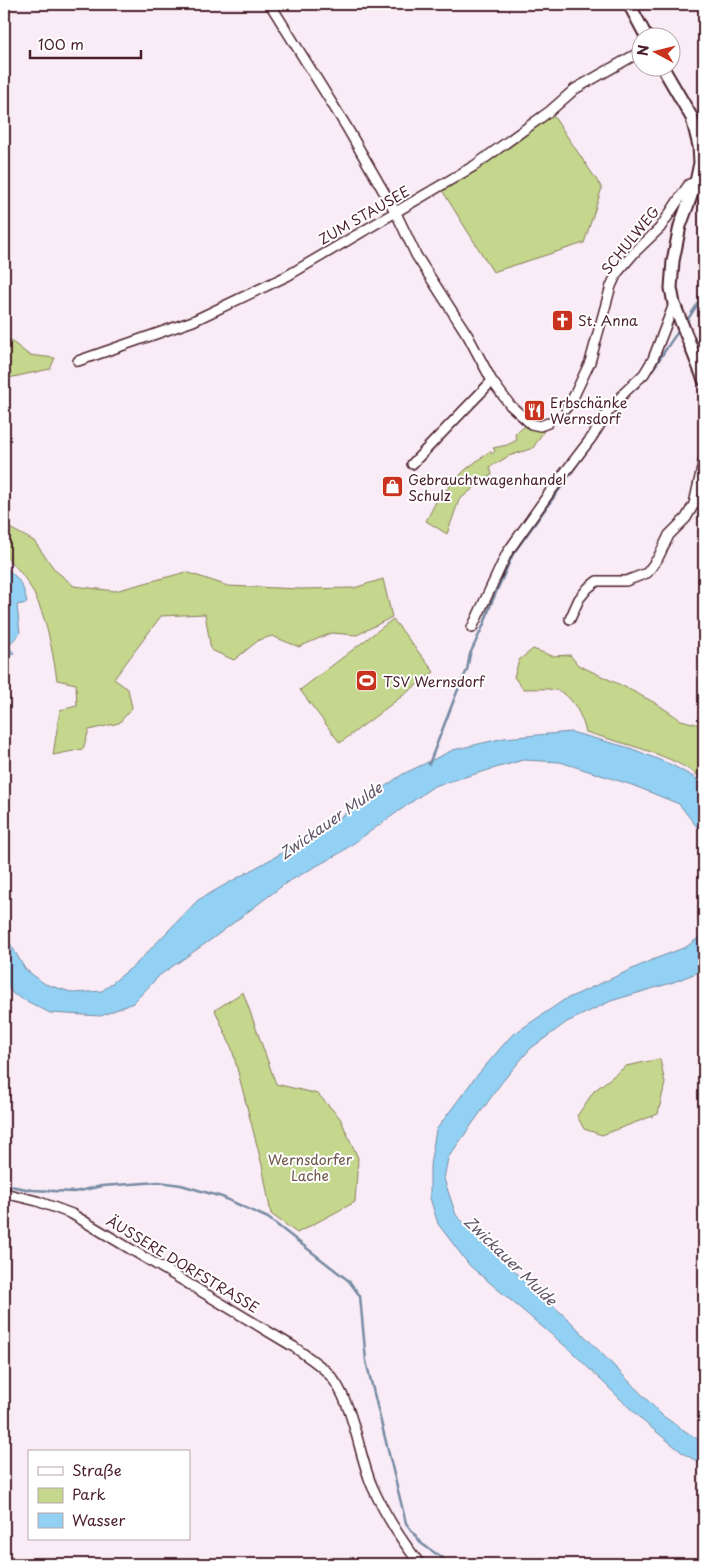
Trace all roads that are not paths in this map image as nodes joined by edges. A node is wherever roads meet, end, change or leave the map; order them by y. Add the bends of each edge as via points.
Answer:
1 (270, 4) edge
2 (629, 4) edge
3 (642, 28) edge
4 (630, 58) edge
5 (669, 78) edge
6 (702, 145) edge
7 (696, 182) junction
8 (396, 213) junction
9 (674, 304) junction
10 (78, 361) dead end
11 (704, 380) edge
12 (492, 381) junction
13 (566, 408) dead end
14 (548, 423) dead end
15 (704, 459) edge
16 (412, 464) dead end
17 (570, 619) dead end
18 (472, 628) dead end
19 (4, 1193) edge
20 (420, 1564) edge

1 - 8 street
2 - 3 street
4 - 8 street, ZUM STAUSEE via 575,89 474,166
5 - 6 street via 692,118
6 - 7 street
7 - 9 street via 680,226 673,261 671,288
7 - 13 street, SCHULWEG via 689,184 660,228 617,274 590,362
8 - 10 street, ZUM STAUSEE via 287,276 193,321
8 - 12 street via 416,255 468,336
9 - 11 street
9 - 18 street via 653,360 608,412 507,553
12 - 14 street via 510,405 531,424 540,426
12 - 16 street
15 - 17 street via 694,504 686,518 669,535 647,573 626,581 597,581 579,599
19 - 20 street, ÄUSSERE DORFSTRASSE via 37,1200 72,1214 294,1347 328,1373 340,1389 364,1466 376,1493 392,1526

